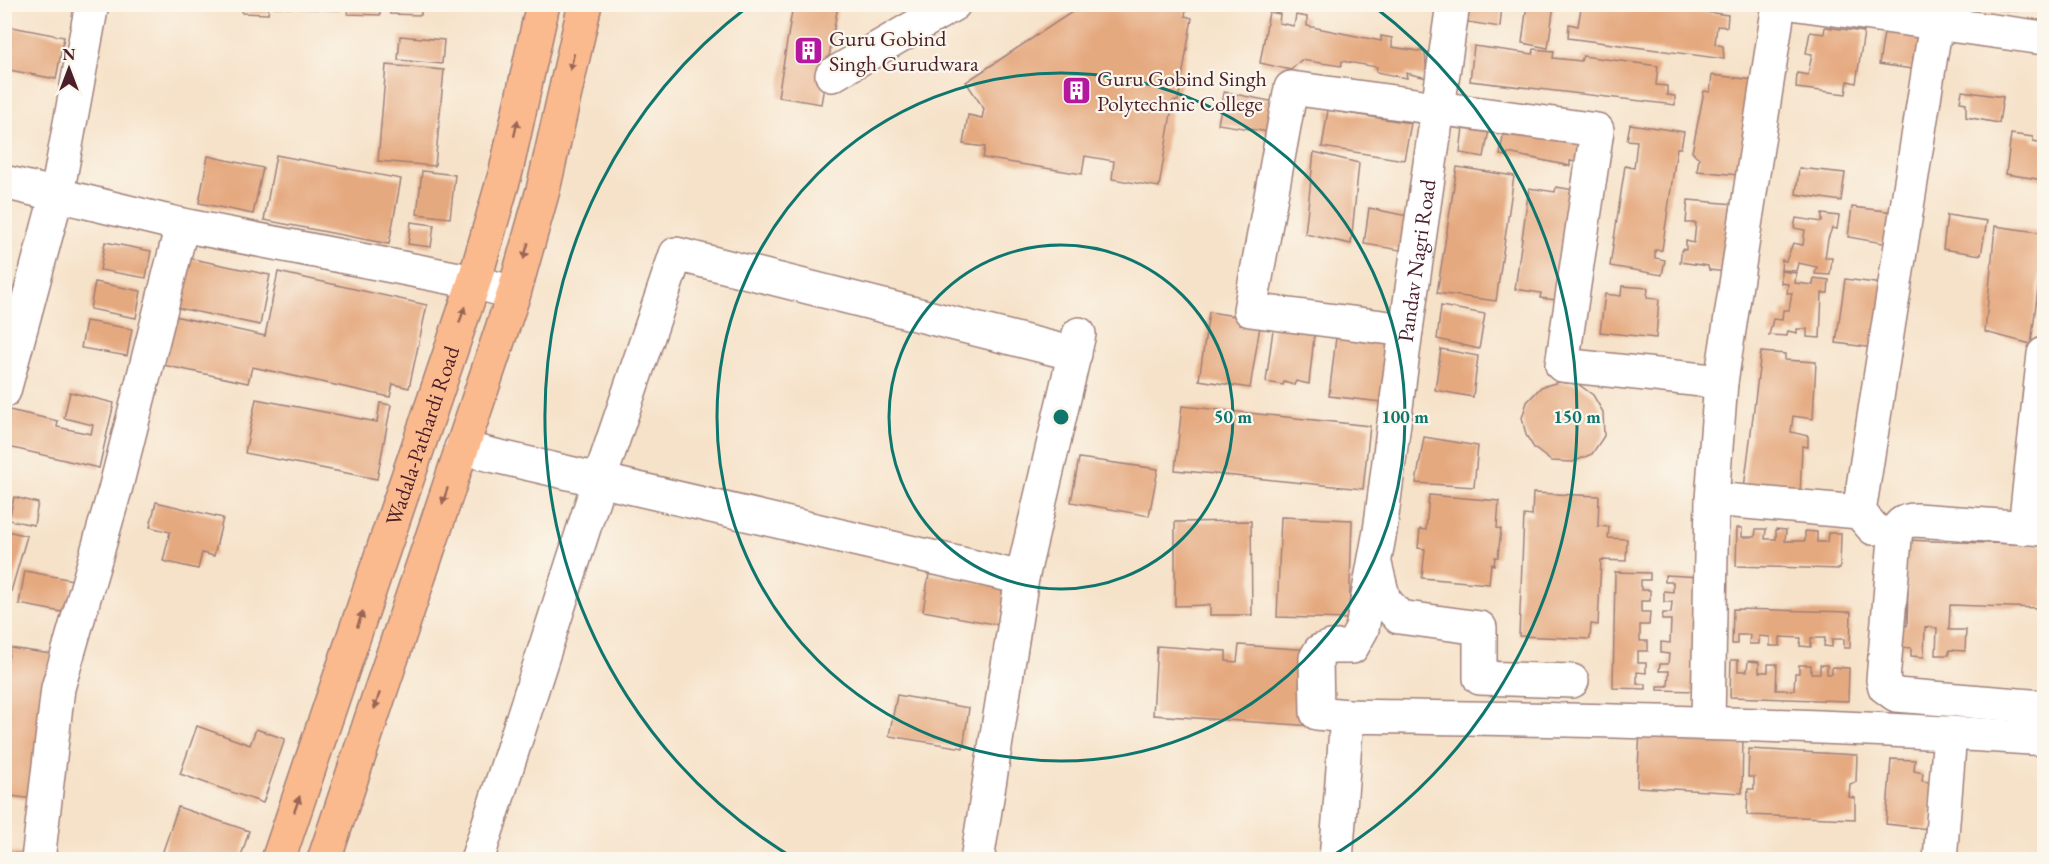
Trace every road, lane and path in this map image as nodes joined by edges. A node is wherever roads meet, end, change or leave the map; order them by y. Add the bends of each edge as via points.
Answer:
1 (92, 4) edge
2 (543, 4) edge
3 (585, 4) edge
4 (954, 4) edge
5 (1453, 4) edge
6 (1779, 4) edge
7 (1798, 4) edge
8 (1937, 14) edge
9 (2044, 38) edge
10 (832, 75) dead end
11 (1439, 110) junction
12 (4, 182) edge
13 (57, 194) junction
14 (182, 225) junction
15 (474, 282) junction
16 (514, 294) junction
17 (1406, 330) junction
18 (2044, 354) edge
19 (1721, 382) junction
20 (4, 391) edge
21 (460, 448) junction
22 (599, 481) junction
23 (1712, 499) junction
24 (1859, 512) junction
25 (2035, 529) edge
26 (1374, 562) junction
27 (1022, 578) junction
28 (1876, 631) dead end
29 (1572, 681) dead end
30 (2044, 707) edge
31 (1347, 716) junction
32 (1708, 722) junction
33 (1950, 733) junction
34 (2044, 739) edge
35 (38, 860) edge
36 (278, 860) edge
37 (324, 860) edge
38 (477, 860) edge
39 (977, 860) edge
40 (1336, 860) edge
41 (1940, 860) edge

1 - 13 street
15 -> 2 main road, Wadala-Pathardi Road via 506,171
3 -> 16 main road, Wadala-Pathardi Road via 543,190
4 - 10 street
5 - 11 street, Pandav Nagri Road
6 - 19 street
7 - 8 street
8 - 9 street
8 - 24 street
11 - 17 street, Pandav Nagri Road
11 - 17 street via 1291,88 1250,310
11 - 19 street via 1597,130 1562,365
12 - 13 street
13 - 14 street
13 - 20 street
14 - 15 street
14 - 35 street via 116,490 58,688
15 - 16 street
36 -> 15 main road, Wadala-Pathardi Road
16 - 21 main road, Wadala-Pathardi Road
17 - 26 street, Pandav Nagri Road
18 - 25 street
19 - 23 street
21 - 22 street
21 -> 37 main road, Wadala-Pathardi Road
22 - 27 street
22 - 27 street via 676,254 1077,343
22 - 38 street
23 - 24 street
23 - 32 street
24 - 28 street via 1880,537 1884,568
25 - 30 street via 1916,520 1899,526 1883,680 1885,687 1896,695
26 - 29 street via 1384,600 1399,617 1480,628 1480,678
26 - 31 street, Pandav Nagri Road via 1357,640 1352,647 1320,651 1316,658 1317,713
27 - 39 street
31 - 32 street
31 - 40 street
32 - 33 street
33 - 34 street
33 - 41 street

